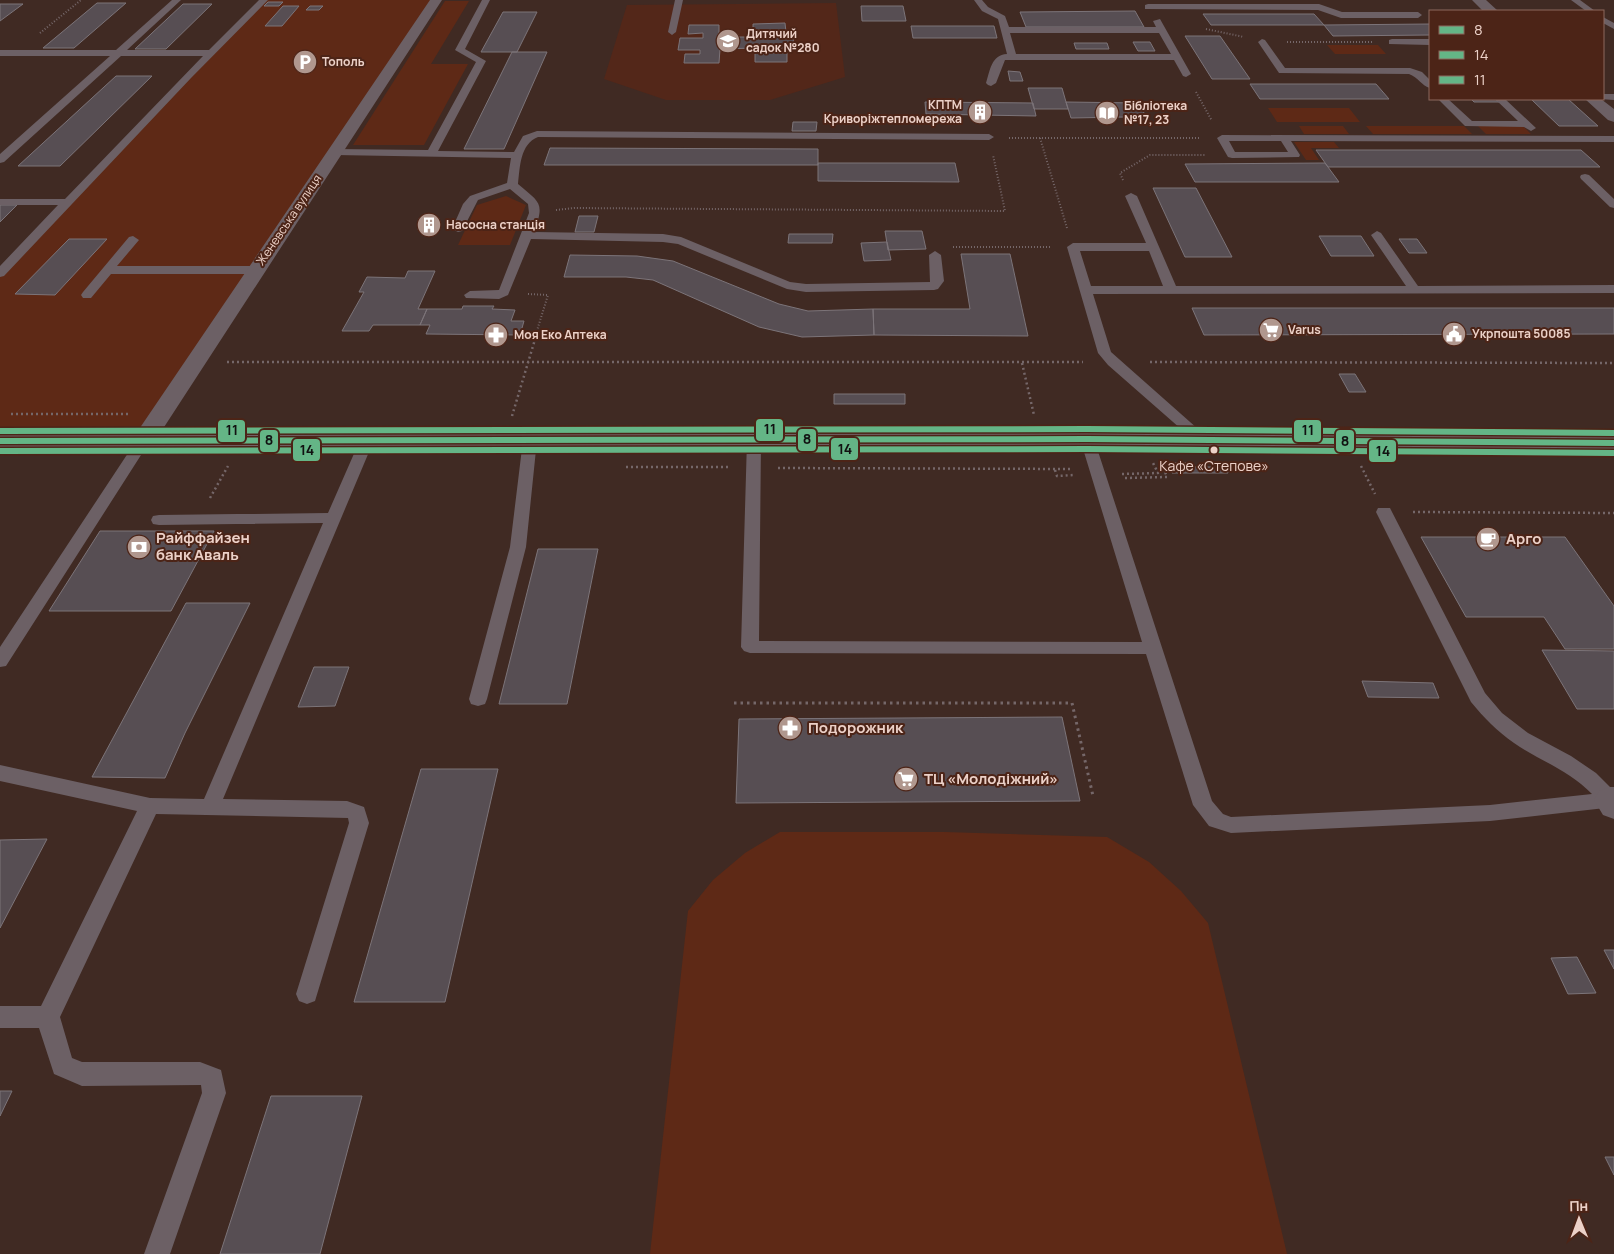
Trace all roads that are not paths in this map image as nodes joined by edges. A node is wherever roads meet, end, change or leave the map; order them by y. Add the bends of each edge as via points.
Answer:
1 (177, 0) edge
2 (264, 0) edge
3 (436, 0) edge
4 (486, 0) edge
5 (679, 0) edge
6 (978, 0) edge
7 (1478, 0) edge
8 (1575, 0) edge
9 (1146, 3) edge
10 (1490, 10) edge
11 (1589, 10) edge
12 (1418, 15) dead end
13 (1005, 30) junction
14 (1161, 30) junction
15 (672, 32) dead end
16 (1262, 42) dead end
17 (1392, 42) dead end
18 (1429, 42) edge
19 (0, 53) edge
20 (119, 53) junction
21 (211, 53) junction
22 (1012, 57) junction
23 (1176, 57) junction
24 (1186, 74) road end
25 (991, 83) dead end
26 (1429, 84) edge
27 (1444, 100) edge
28 (1501, 100) edge
29 (1593, 100) edge
30 (1614, 117) edge
31 (1527, 124) junction
32 (989, 137) road end
33 (1284, 138) junction
34 (1542, 139) junction
35 (1614, 139) edge
36 (335, 152) junction
37 (431, 154) junction
38 (517, 155) junction
39 (0, 160) edge
40 (1585, 177) dead end
41 (512, 185) junction
42 (1130, 196) road end
43 (0, 202) edge
44 (68, 202) junction
45 (1614, 205) edge
46 (458, 229) dead end
47 (526, 235) junction
48 (1377, 235) dead end
49 (133, 240) dead end
50 (1153, 247) junction
51 (935, 255) road end
52 (108, 270) junction
53 (256, 270) junction
54 (0, 272) edge
55 (1614, 288) edge
56 (1414, 289) junction
57 (1086, 290) junction
58 (1171, 290) junction
59 (88, 295) dead end
60 (470, 295) dead end
61 (1088, 439) junction
62 (143, 440) junction
63 (367, 440) junction
64 (530, 440) junction
65 (754, 440) junction
66 (1202, 440) junction
67 (0, 441) edge
68 (1614, 443) edge
69 (1384, 512) road end
70 (334, 518) junction
71 (159, 520) dead end
72 (1153, 648) junction
73 (0, 661) edge
74 (478, 699) dead end
75 (0, 773) edge
76 (1613, 802) edge
77 (150, 806) junction
78 (210, 807) junction
79 (307, 994) dead end
80 (48, 1017) junction
81 (0, 1018) edge
82 (157, 1254) edge

1 - 20 lane
2 - 21 lane
3 - 36 street, Женевська вулиця
4 - 37 lane via 460,50 481,60
5 - 15 lane
6 - 13 lane via 985,9 1000,16
7 - 10 street
8 - 11 lane
9 - 12 lane via 1319,7 1341,15
9 - 14 lane
13 - 14 lane
13 - 22 lane
14 - 23 lane
16 - 26 lane via 1282,71 1410,70
17 - 18 lane
19 - 20 lane
20 - 21 lane
20 - 39 lane
21 - 44 lane
22 - 23 lane
22 - 25 lane via 999,59
23 - 24 lane
27 - 31 lane via 1469,124
28 - 31 lane
29 - 30 street
31 - 34 lane
32 - 38 lane via 537,134 527,138
33 - 33 lane via 1222,138 1232,155 1295,155
33 - 34 lane
34 - 35 lane
36 - 37 lane
36 - 53 street, Женевська вулиця
37 - 38 lane
38 - 41 lane
40 - 45 lane
41 - 46 lane via 474,198
41 - 47 lane via 533,203 535,213
42 - 50 lane
43 - 44 lane
44 - 54 lane
47 - 51 lane via 681,241 787,285 806,288 934,286 938,281
47 - 60 lane via 502,294
48 - 56 lane
49 - 52 lane
50 - 57 lane via 1073,247
50 - 58 lane
52 - 53 lane
52 - 59 lane
53 - 62 street, Женевська вулиця
55 - 56 lane
56 - 58 lane
57 - 58 lane
57 - 66 lane via 1105,353
61 - 65 main road
61 - 66 main road
61 - 72 lane
62 - 63 main road
62 - 67 main road
62 - 73 lane
63 - 64 main road
63 - 70 lane
64 - 65 main road
64 - 74 lane via 518,547
65 - 72 lane via 750,647
66 - 68 main road
69 - 76 lane via 1478,697 1489,711 1521,738 1589,778
70 - 71 lane
70 - 78 lane
72 - 76 lane via 1203,805 1216,820 1231,825 1490,813
75 - 77 lane
77 - 78 lane
77 - 80 lane
78 - 79 lane via 347,809 357,813 359,823
80 - 81 lane
80 - 82 lane via 62,1066 82,1074 200,1073 212,1078 214,1093

